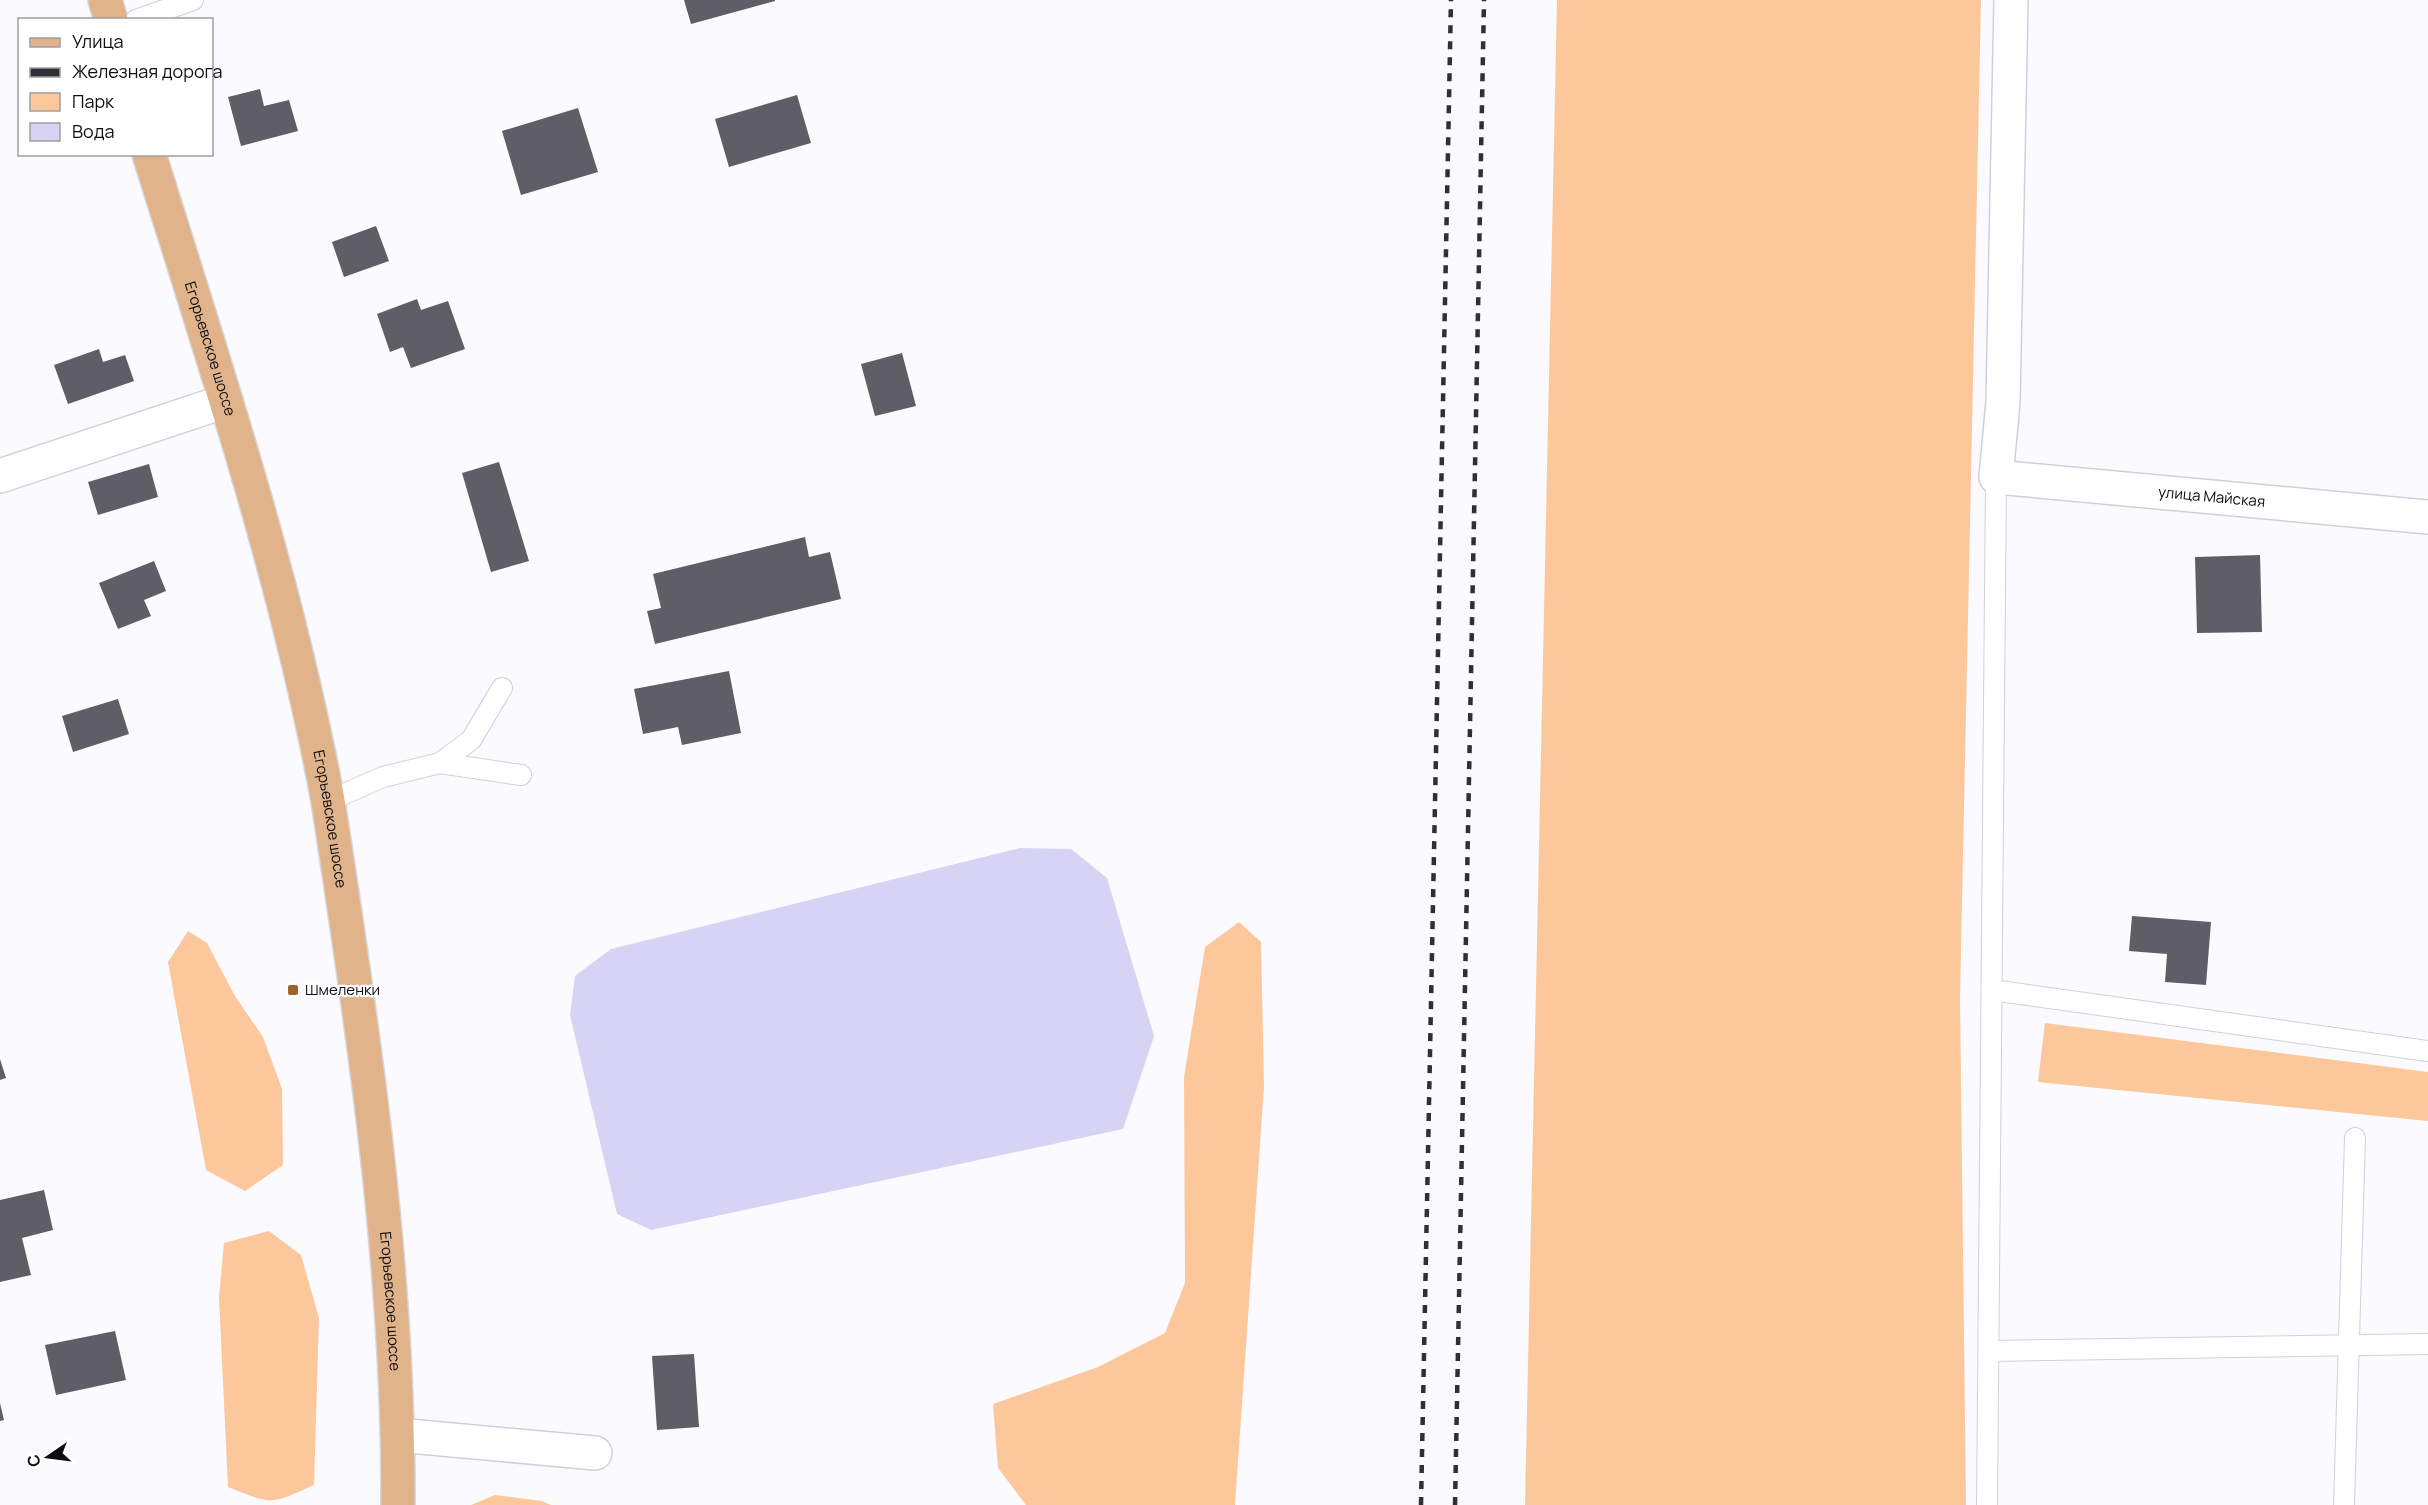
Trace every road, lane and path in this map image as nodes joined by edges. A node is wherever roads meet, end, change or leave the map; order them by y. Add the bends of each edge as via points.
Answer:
1 (105, 0) edge
2 (193, 0) edge
3 (2011, 0) edge
4 (110, 18) edge
5 (142, 18) edge
6 (150, 156) edge
7 (226, 401) junction
8 (0, 476) edge
9 (1996, 477) junction
10 (2428, 516) edge
11 (502, 688) dead end
12 (440, 763) junction
13 (520, 775) dead end
14 (328, 801) junction
15 (1992, 990) junction
16 (2428, 1050) edge
17 (2355, 1138) dead end
18 (2428, 1344) edge
19 (2348, 1345) junction
20 (1989, 1351) junction
21 (398, 1435) junction
22 (595, 1453) dead end
23 (398, 1505) edge
24 (1987, 1505) edge
25 (2344, 1505) edge

1 - 4 main road
2 - 5 lane
3 - 9 street via 2003,402
6 - 7 main road, Егорьевское шоссе
7 - 8 street
7 - 14 main road, Егорьевское шоссе via 275,569
9 - 10 street, улица Майская
9 - 15 lane
11 - 12 lane via 471,740
12 - 13 lane
12 - 14 lane via 383,777
14 - 21 main road, Егорьевское шоссе via 379,1161
15 - 16 lane
15 - 20 lane
17 - 19 lane
18 - 19 lane
19 - 20 lane
19 - 25 lane
20 - 24 lane
21 - 22 street
21 - 23 main road, Егорьевское шоссе

